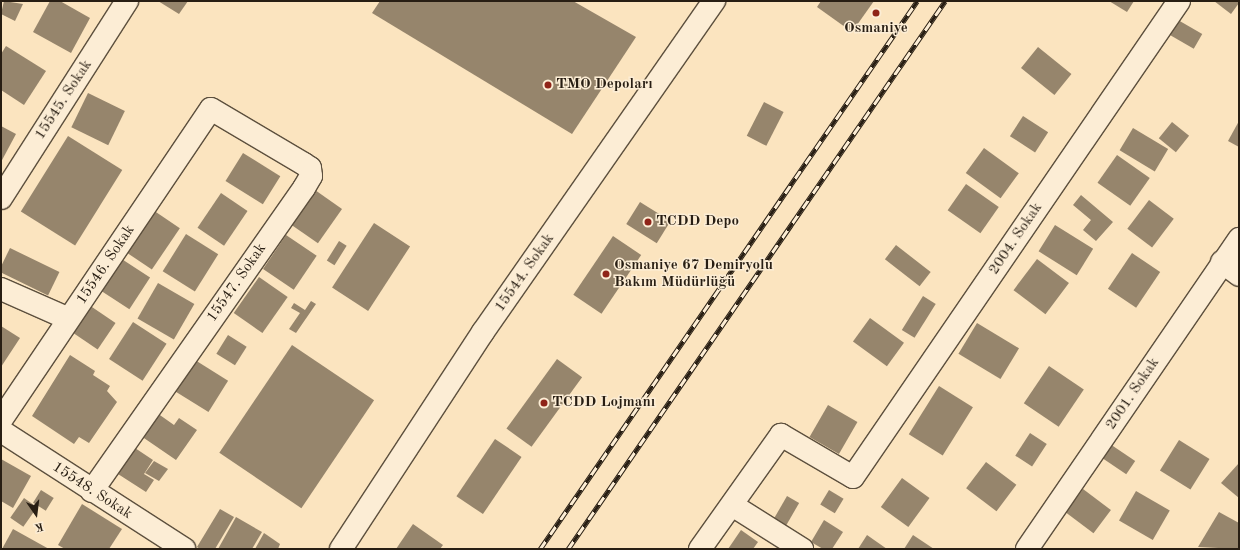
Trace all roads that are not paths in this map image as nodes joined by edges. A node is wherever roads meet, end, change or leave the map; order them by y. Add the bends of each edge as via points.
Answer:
1 (127, 1) edge
2 (714, 1) edge
3 (1179, 1) edge
4 (211, 109) joint
5 (1, 198) edge
6 (1239, 239) edge
7 (1231, 268) edge
8 (1, 289) edge
9 (69, 319) junction
10 (1, 420) edge
11 (1, 432) edge
12 (92, 491) junction
13 (732, 505) junction
14 (184, 549) edge
15 (341, 549) edge
16 (700, 549) edge
17 (802, 549) edge
18 (1027, 549) edge

1 - 5 street, 15545. Sokak
2 - 15 street, 15544. Sokak via 483,332
3 - 13 street, 2004. Sokak via 853,477 781,435
4 - 9 street, 15546. Sokak
4 - 12 street, 15547. Sokak via 310,168 311,176
6 - 7 street, 2001. Sokak
7 - 18 street, 2001. Sokak
8 - 9 street
9 - 10 street, 15546. Sokak
11 - 12 street, 15548. Sokak
12 - 14 street, 15548. Sokak
13 - 16 street
13 - 17 street

